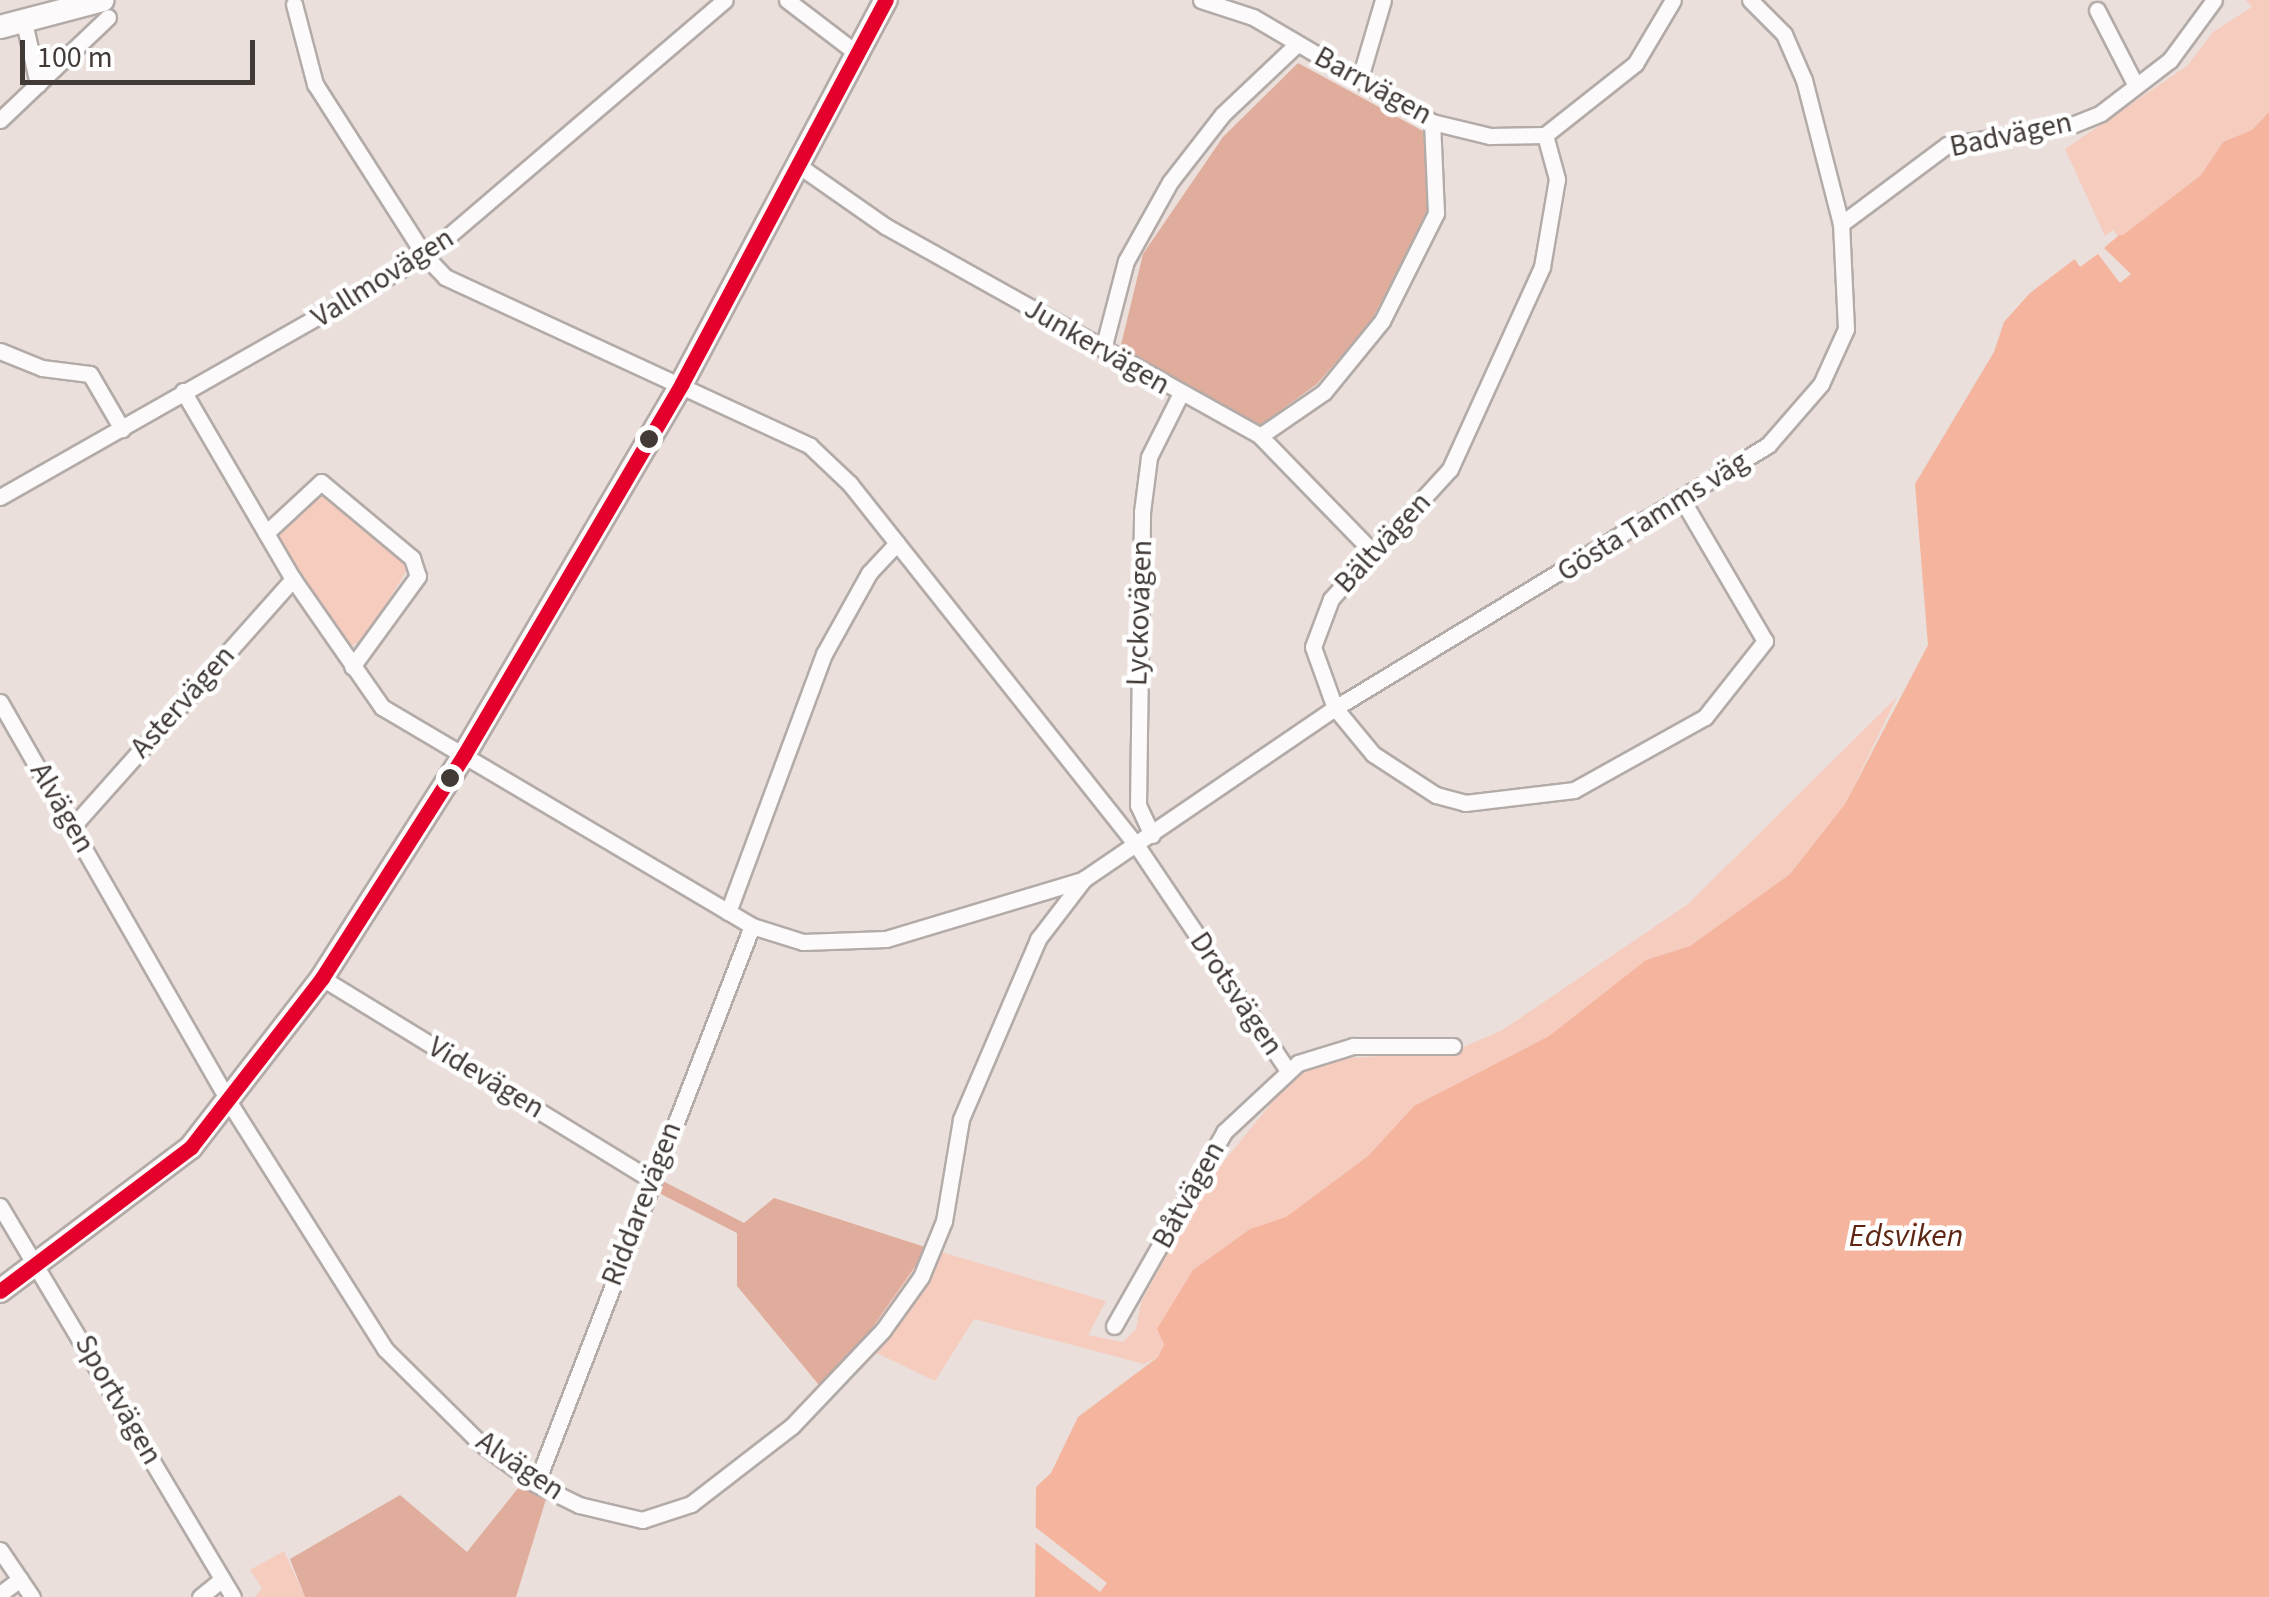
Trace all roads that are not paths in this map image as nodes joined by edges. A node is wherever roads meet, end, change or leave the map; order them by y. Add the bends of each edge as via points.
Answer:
1 (725, 0) edge
2 (787, 0) edge
3 (886, 0) edge
4 (1201, 0) edge
5 (1383, 0) edge
6 (1674, 0) edge
7 (1750, 0) edge
8 (2214, 0) edge
9 (294, 4) dead end
10 (62, 6) edge
11 (106, 9) edge
12 (2097, 10) dead end
13 (12, 24) edge
14 (1297, 44) junction
15 (859, 55) junction
16 (1360, 78) junction
17 (38, 84) junction
18 (2136, 86) junction
19 (0, 120) edge
20 (1432, 122) junction
21 (1545, 135) junction
22 (802, 168) junction
23 (1840, 224) junction
24 (424, 256) junction
25 (1103, 349) junction
26 (0, 351) edge
27 (682, 384) junction
28 (183, 391) junction
29 (1180, 395) junction
30 (122, 429) junction
31 (1260, 436) junction
32 (0, 497) edge
33 (1683, 501) junction
34 (266, 532) junction
35 (897, 543) junction
36 (1371, 550) junction
37 (294, 579) junction
38 (352, 667) junction
39 (0, 702) edge
40 (1335, 708) junction
41 (464, 755) junction
42 (74, 826) junction
43 (1152, 835) junction
44 (1137, 846) junction
45 (1121, 854) joint
46 (1084, 880) junction
47 (728, 912) junction
48 (752, 926) junction
49 (322, 978) junction
50 (1453, 1046) dead end
51 (1288, 1071) junction
52 (229, 1102) junction
53 (650, 1179) junction
54 (0, 1206) edge
55 (37, 1262) junction
56 (0, 1290) edge
57 (1114, 1326) dead end
58 (536, 1484) junction
59 (0, 1550) edge
60 (20, 1579) junction
61 (220, 1581) junction
62 (0, 1594) edge
63 (32, 1597) edge
64 (200, 1597) edge
65 (233, 1597) edge

1 - 24 street, Vallmovägen
2 - 15 street
3 - 15 street
4 - 14 street, Barrvägen via 1253,17
5 - 16 street
6 - 21 street via 1635,64
7 - 23 street, Gösta Tamms väg via 1784,34 1804,80
8 - 18 street, Badvägen via 2170,60
9 - 24 street, Drotsvägen via 315,84
10 - 11 street
10 - 13 street
11 - 17 street
12 - 18 street
13 - 17 street
14 - 16 street, Barrvägen
14 - 25 street via 1223,114 1170,182 1126,261
15 - 22 street
16 - 20 street, Barrvägen
17 - 19 street
18 - 23 street, Badvägen via 2101,113 2072,124 1946,145
20 - 21 street, Barrvägen via 1490,136
20 - 31 street via 1436,213 1382,321 1324,392
21 - 36 street, Bältvägen via 1557,179 1542,267 1450,470
22 - 25 street, Junkervägen via 885,226
22 - 27 street
23 - 33 street, Gösta Tamms väg via 1846,329 1829,371 1768,445
24 - 27 street, Drotsvägen via 445,277
24 - 28 street, Vallmovägen
25 - 29 street, Junkervägen
26 - 30 street via 42,368 90,374
27 - 35 street, Drotsvägen via 810,446
27 - 41 street
28 - 30 street, Vallmovägen
28 - 34 street
29 - 31 street, Junkervägen
29 - 43 street, Lyckovägen via 1149,456 1142,512 1138,806
30 - 32 street, Vallmovägen
31 - 36 street, Junkervägen
33 - 40 street, Gösta Tamms väg
33 - 40 street, Bältvägen via 1765,641 1704,716 1574,790 1465,803 1436,795 1374,754
34 - 37 street
34 - 38 street via 321,482 412,558 418,576
35 - 44 street, Drotsvägen
35 - 47 street via 869,573 824,654
36 - 40 street, Bältvägen via 1331,599 1312,647
37 - 38 street
37 - 42 street, Astervägen
38 - 41 street via 382,707
39 - 42 street, Alvägen
40 - 43 street, Gösta Tamms väg
41 - 47 street
41 - 49 street
42 - 52 street, Alvägen
43 - 44 street, Gösta Tamms väg
44 - 45 street, Gösta Tamms väg
44 - 51 street, Drotsvägen
45 - 46 street, Alvägen
46 - 48 street via 886,938 803,942
46 - 58 street, Alvägen via 1038,938 961,1119 944,1221 921,1277 883,1330 792,1426 691,1504 642,1520 579,1505
47 - 48 street
48 - 53 street, Riddarevägen
49 - 52 street
49 - 53 street, Videvägen
50 - 51 street, Båtvägen via 1353,1046
51 - 57 street, Båtvägen via 1224,1132
52 - 55 street via 154,1180
52 - 58 street, Alvägen via 385,1349 480,1443
53 - 58 street, Riddarevägen
54 - 55 street, Sportvägen
55 - 56 street
55 - 61 street, Sportvägen
59 - 60 street
60 - 62 street
60 - 63 street
61 - 64 street
61 - 65 street, Sportvägen

